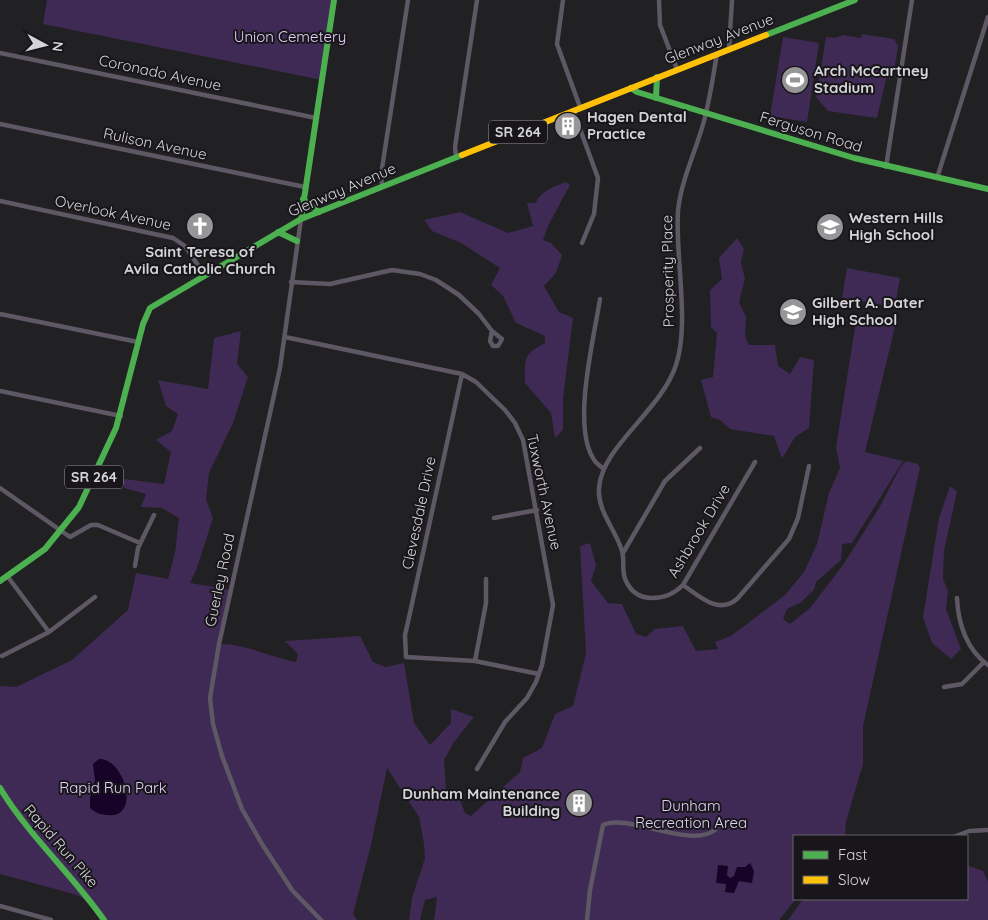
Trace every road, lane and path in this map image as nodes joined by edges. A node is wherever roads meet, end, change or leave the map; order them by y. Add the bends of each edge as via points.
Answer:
1 (334, 0) edge
2 (408, 0) edge
3 (477, 0) edge
4 (563, 0) edge
5 (659, 0) edge
6 (732, 0) edge
7 (855, 0) edge
8 (912, 0) edge
9 (988, 17) edge
10 (729, 49) junction
11 (0, 52) edge
12 (717, 54) junction
13 (677, 69) junction
14 (657, 77) junction
15 (631, 88) junction
16 (656, 98) junction
17 (580, 107) junction
18 (573, 110) junction
19 (706, 113) junction
20 (316, 118) junction
21 (0, 124) edge
22 (456, 156) junction
23 (886, 167) junction
24 (936, 178) junction
25 (382, 186) junction
26 (305, 187) junction
27 (988, 189) edge
28 (304, 199) junction
29 (0, 201) edge
30 (319, 212) junction
31 (301, 219) junction
32 (278, 232) junction
33 (297, 241) junction
34 (582, 243) dead end
35 (204, 274) junction
36 (291, 282) junction
37 (600, 299) dead end
38 (0, 314) edge
39 (492, 331) dead end
40 (285, 337) junction
41 (138, 342) junction
42 (462, 374) junction
43 (0, 391) edge
44 (121, 416) junction
45 (700, 448) dead end
46 (755, 462) dead end
47 (809, 466) dead end
48 (604, 469) junction
49 (0, 488) edge
50 (537, 510) junction
51 (154, 515) dead end
52 (494, 518) dead end
53 (61, 531) junction
54 (140, 543) junction
55 (622, 552) junction
56 (135, 566) dead end
57 (8, 577) junction
58 (486, 579) dead end
59 (0, 581) edge
60 (683, 585) junction
61 (95, 597) dead end
62 (957, 598) dead end
63 (49, 632) junction
64 (2, 656) dead end
65 (475, 661) junction
66 (986, 664) edge
67 (539, 674) junction
68 (944, 688) dead end
69 (477, 769) dead end
70 (0, 788) edge
71 (715, 830) dead end
72 (988, 830) edge
73 (959, 835) edge
74 (0, 906) edge
75 (51, 920) edge
76 (104, 920) edge
77 (321, 920) edge
78 (587, 920) edge

1 - 20 main road
2 - 25 street via 381,175
3 - 22 street
4 - 17 street via 557,44
5 - 13 street via 660,25
6 - 10 street
7 - 10 main road, Glenway Avenue / SR 264
8 - 23 street
9 - 24 street
10 - 12 main road, Glenway Avenue / SR 264
11 - 20 street, Coronado Avenue
12 - 13 main road, Glenway Avenue / SR 264
12 - 19 street, Prosperity Place
13 - 14 main road, Glenway Avenue / SR 264
14 - 15 main road, Glenway Avenue / SR 264
14 - 16 main road
15 - 16 main road, Ferguson Road
15 - 17 main road, Glenway Avenue / SR 264
16 - 19 main road, Ferguson Road
17 - 18 main road, Glenway Avenue / SR 264
18 - 22 main road, Glenway Avenue / SR 264
18 - 34 street via 598,178 594,214
19 - 23 main road, Ferguson Road
19 - 48 street, Prosperity Place via 678,210 682,330 677,360 658,400
20 - 26 main road
21 - 26 street, Rulison Avenue
22 - 25 main road, Glenway Avenue / SR 264
23 - 24 main road, Ferguson Road
24 - 27 main road, Ferguson Road
25 - 30 main road, Glenway Avenue / SR 264
26 - 28 main road
28 - 30 main road
28 - 31 main road
29 - 35 street, Overlook Avenue via 173,238 185,246
30 - 31 main road, Glenway Avenue / SR 264
31 - 32 main road, Glenway Avenue / SR 264
31 - 33 street, Guerley Road
32 - 33 main road
32 - 35 main road, Glenway Avenue / SR 264
33 - 36 street, Guerley Road
35 - 41 main road, Glenway Avenue / SR 264 via 150,308
36 - 39 street via 330,284 392,270 420,274 459,295
36 - 40 street, Guerley Road
37 - 48 street via 584,410 590,452 594,461
38 - 41 street
40 - 42 street, Tuxworth Avenue
40 - 77 street, Guerley Road via 219,644 211,703 222,756 242,809 292,890
41 - 44 main road, Glenway Avenue / SR 264
42 - 50 street, Tuxworth Avenue via 476,382 515,423 526,452
42 - 65 street, Clevesdale Drive via 405,635 406,658
43 - 44 street
44 - 53 main road, Glenway Avenue / SR 264 via 79,507
45 - 55 street via 665,481
46 - 60 street, Ashbrook Drive
47 - 60 street via 798,518 789,539 737,599 725,606 716,606
48 - 55 street, Ashbrook Drive via 599,497
49 - 53 street
50 - 52 street
50 - 67 street, Tuxworth Avenue via 553,605
51 - 54 street
53 - 54 street via 73,537 90,525 98,525
53 - 57 main road, Glenway Avenue / SR 264 via 45,549
54 - 56 street
55 - 60 street, Ashbrook Drive via 625,580 640,595 662,598
57 - 59 main road, Glenway Avenue / SR 264
57 - 63 street
58 - 65 street via 486,603
61 - 63 street
62 - 66 street via 965,636 973,651
63 - 64 street
65 - 67 street
66 - 68 street via 962,684
67 - 69 street, Tuxworth Avenue via 532,690 506,722
70 - 76 main road, Rapid Run Pike via 28,831 84,891
71 - 78 street via 698,834 656,830 620,821 603,825
72 - 73 street
74 - 75 street

